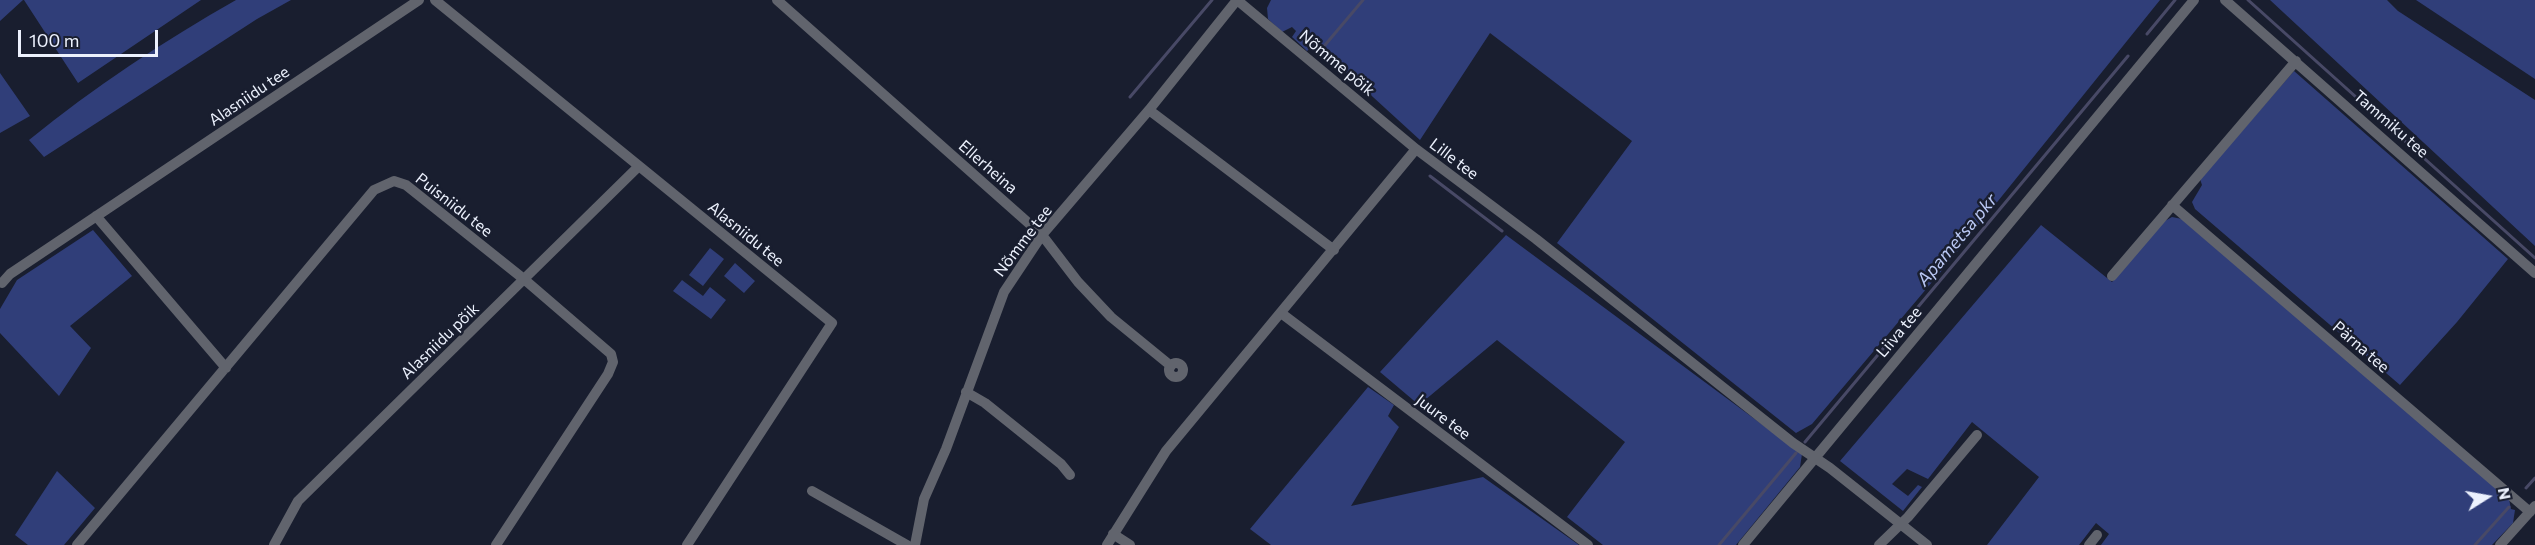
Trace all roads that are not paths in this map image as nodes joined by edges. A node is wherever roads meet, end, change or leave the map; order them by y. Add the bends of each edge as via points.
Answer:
1 (419, 0) edge
2 (435, 0) edge
3 (777, 0) edge
4 (1237, 0) edge
5 (2194, 0) edge
6 (2224, 0) edge
7 (2296, 61) junction
8 (1149, 110) junction
9 (1416, 149) junction
10 (639, 166) junction
11 (2172, 205) junction
12 (96, 216) junction
13 (1042, 235) junction
14 (1334, 250) junction
15 (2535, 273) edge
16 (2112, 276) dead end
17 (525, 280) junction
18 (2, 284) dead end
19 (1281, 313) junction
20 (1171, 366) dead end
21 (226, 368) junction
22 (966, 392) junction
23 (1977, 435) dead end
24 (1815, 457) junction
25 (1070, 475) dead end
26 (812, 492) dead end
27 (2532, 509) edge
28 (1900, 524) junction
29 (1113, 534) junction
30 (2097, 535) dead end
31 (77, 545) edge
32 (274, 545) edge
33 (496, 545) edge
34 (687, 545) edge
35 (907, 545) edge
36 (915, 545) edge
37 (1107, 545) edge
38 (1130, 545) edge
39 (1588, 545) edge
40 (1743, 545) edge
41 (1879, 545) edge
42 (1928, 545) edge
43 (2089, 545) edge
44 (2500, 545) edge

1 - 12 street, Alasniidu tee
2 - 10 street, Alasniidu tee
3 - 13 street, Ellerheina
4 - 8 street, Nõmme tee
4 - 9 street, Nõmme põik
5 - 24 street, Liiva tee
6 - 7 street, Tammiku tee
7 - 11 street
7 - 15 street, Tammiku tee
8 - 13 street, Nõmme tee
8 - 14 street
9 - 14 street, Lille tee
9 - 24 street, Lille tee
10 - 17 street, Alasniidu põik
10 - 34 street, Alasniidu tee via 832,323
11 - 16 street
11 - 27 street, Pärna tee
12 - 18 street, Alasniidu tee via 10,274
12 - 21 street
13 - 20 street, Ellerheina via 1111,317
13 - 22 street, Nõmme tee via 1004,292
14 - 19 street, Lille tee
17 - 21 street, Puisniidu tee via 406,185 385,183 374,190
17 - 32 street, Alasniidu põik via 298,501
17 - 33 street, Puisniidu tee via 611,354 613,362
19 - 29 street, Lille tee via 1166,451
19 - 39 street, Juure tee
21 - 31 street, Puisniidu tee
22 - 25 street via 985,403
22 - 36 street, Nõmme tee via 924,499
23 - 28 street
24 - 28 street, Lille tee
24 - 40 street, Liiva tee
26 - 35 street
27 - 44 street
28 - 41 street
28 - 42 street, Lille tee
29 - 37 street, Lille tee
29 - 38 street
30 - 43 street

